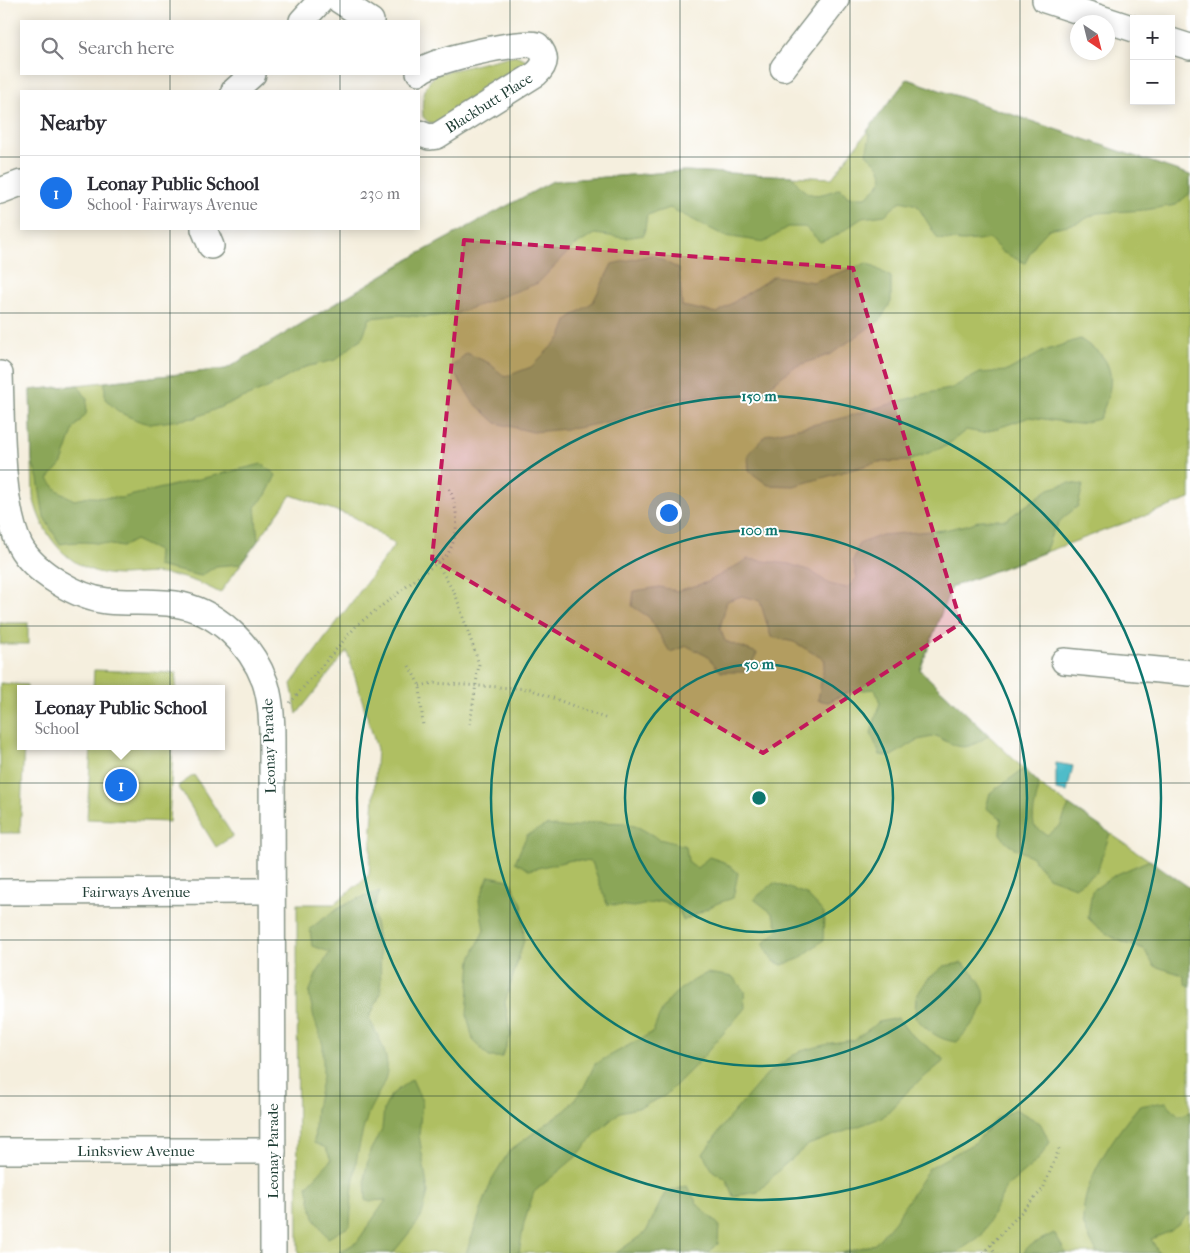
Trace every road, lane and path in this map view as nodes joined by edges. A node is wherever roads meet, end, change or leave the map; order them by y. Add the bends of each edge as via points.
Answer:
1 (321, 0) edge
2 (339, 0) edge
3 (836, 0) edge
4 (1044, 0) edge
5 (303, 20) edge
6 (369, 20) edge
7 (1130, 28) edge
8 (1175, 42) edge
9 (1190, 47) edge
10 (421, 66) edge
11 (783, 68) dead end
12 (252, 75) edge
13 (417, 75) edge
14 (235, 90) edge
15 (414, 90) edge
16 (420, 133) edge
17 (20, 183) edge
18 (0, 191) edge
19 (0, 374) edge
20 (448, 486) dead end
21 (10, 551) edge
22 (437, 563) junction
23 (1064, 661) dead end
24 (409, 666) dead end
25 (1190, 673) edge
26 (477, 685) junction
27 (420, 686) junction
28 (607, 719) dead end
29 (271, 720) junction
30 (470, 724) dead end
31 (423, 728) dead end
32 (272, 891) junction
33 (0, 892) edge
34 (1059, 1149) dead end
35 (0, 1151) edge
36 (273, 1151) junction
37 (990, 1244) junction
38 (273, 1253) edge
39 (983, 1253) edge
40 (995, 1253) edge

1 - 5 street
2 - 6 street
3 - 11 street
4 - 7 street
8 - 9 street
10 - 16 street, Blackbutt Place via 522,43 537,45 545,59 545,64 536,74 437,136
12 - 14 street
13 - 15 street, Blackbutt Place
17 - 18 street
19 - 21 street, Leonay Parade via 5,488 13,530
20 - 22 path via 457,511 454,544
21 - 29 street, Leonay Parade via 86,596 106,601 176,604 201,612 222,624 255,661 265,683
22 - 26 path via 456,596 479,664
22 - 29 path via 357,625 288,706
23 - 25 street
24 - 27 path
26 - 27 path via 433,683
26 - 28 path via 530,690
26 - 30 path
27 - 31 path
29 - 32 street, Leonay Parade
32 - 33 street, Fairways Avenue
32 - 36 street, Leonay Parade
34 - 37 path via 1043,1189
35 - 36 street, Linksview Avenue
36 - 38 street, Leonay Parade
37 - 39 path
37 - 40 path

